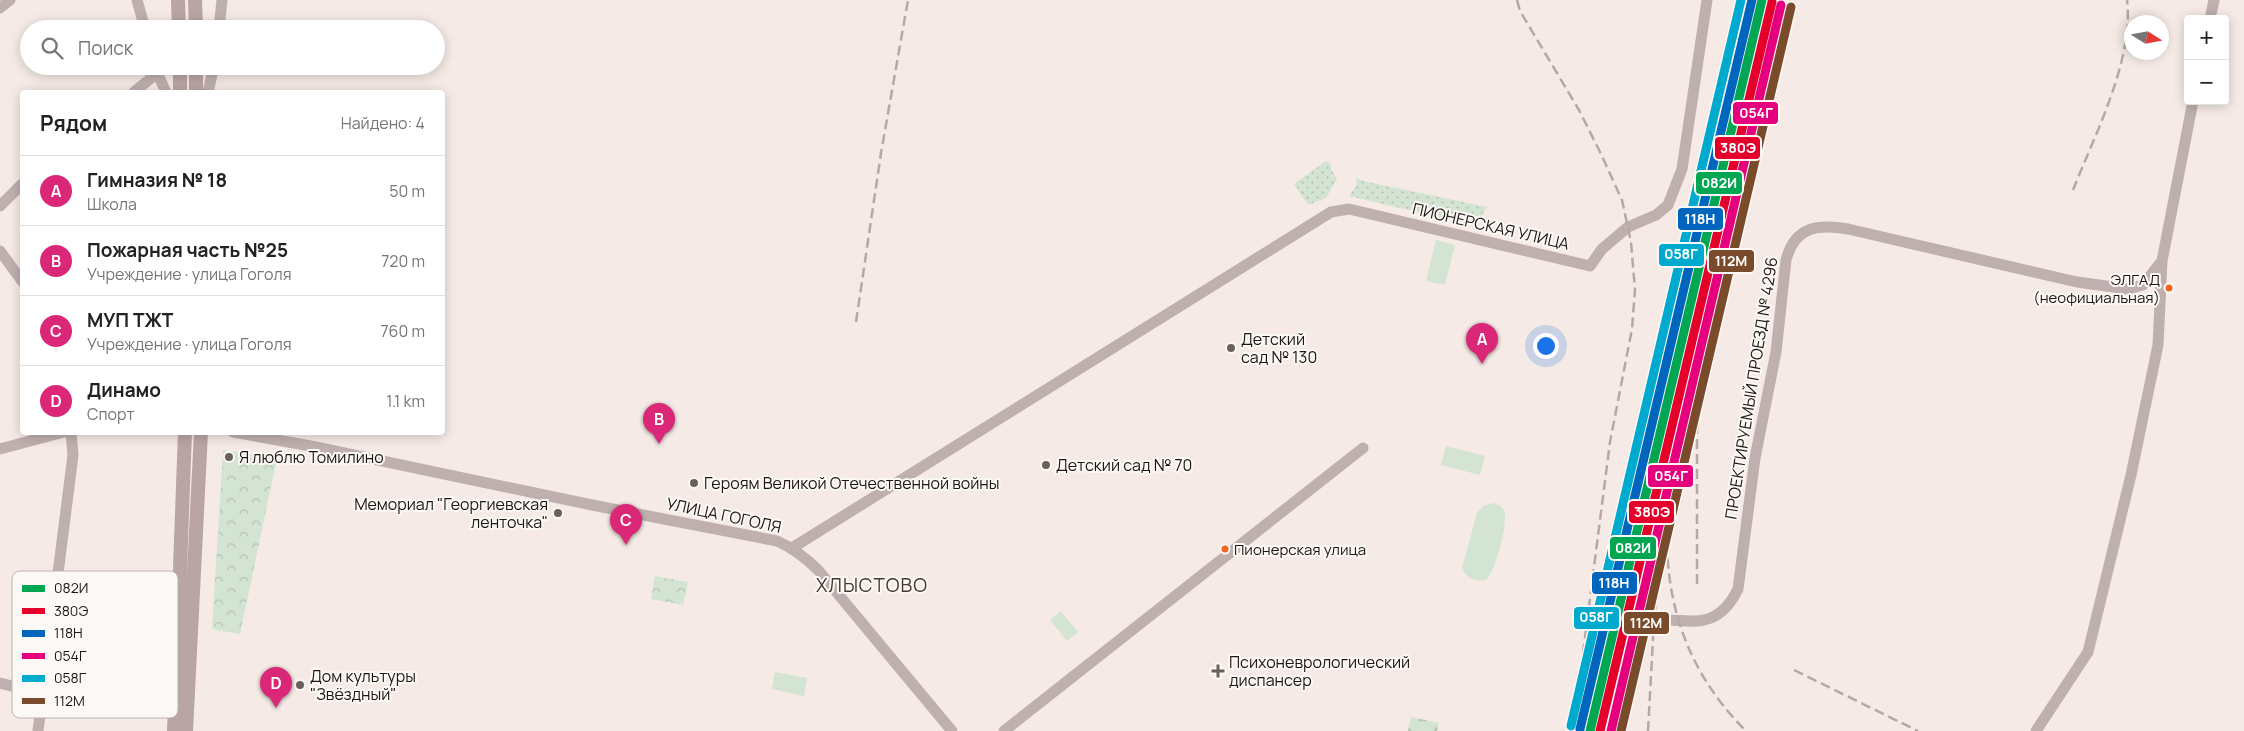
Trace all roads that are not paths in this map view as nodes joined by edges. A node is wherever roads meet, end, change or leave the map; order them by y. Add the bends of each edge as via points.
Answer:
1 (10, 0) edge
2 (137, 0) edge
3 (178, 0) edge
4 (195, 0) edge
5 (222, 0) edge
6 (1707, 0) edge
7 (2214, 0) edge
8 (0, 8) edge
9 (2211, 15) edge
10 (142, 20) edge
11 (179, 20) edge
12 (196, 20) edge
13 (220, 20) edge
14 (150, 75) edge
15 (158, 75) edge
16 (180, 75) edge
17 (196, 75) edge
18 (212, 75) edge
19 (136, 90) edge
20 (165, 90) edge
21 (180, 90) edge
22 (196, 90) edge
23 (208, 90) edge
24 (2193, 105) edge
25 (20, 186) edge
26 (0, 206) edge
27 (0, 251) edge
28 (2162, 262) junction
29 (20, 278) edge
30 (55, 435) edge
31 (71, 435) edge
32 (185, 435) edge
33 (201, 435) edge
34 (250, 435) edge
35 (0, 448) edge
36 (1362, 448) dead end
37 (792, 548) junction
38 (58, 571) edge
39 (178, 622) edge
40 (40, 718) edge
41 (174, 718) edge
42 (38, 731) edge
43 (174, 731) edge
44 (186, 731) edge
45 (952, 731) edge
46 (1004, 731) edge
47 (1606, 731) edge
48 (2036, 731) edge

1 - 8 street
2 - 10 street
3 - 11 main road
4 - 12 main road
5 - 13 street
6 - 37 street, ПИОНЕРСКАЯ УЛИЦА via 1682,169 1668,205 1656,215 1628,227 1602,249 1590,266 1349,209 1331,212
7 - 9 street
14 - 19 street
15 - 20 street
16 - 21 main road
17 - 22 main road
18 - 23 street
24 - 28 street
25 - 26 street
27 - 29 street
28 - 47 street, ПРОЕКТИРУЕМЫЙ ПРОЕЗД № 4296 via 2143,285 2128,290 2077,282 1848,229 1818,226 1799,237 1790,247 1786,260 1776,352 1755,458 1738,589 1731,603 1720,614 1707,620 1654,621 1638,630 1621,668
28 - 48 street via 2158,345 2131,475 2088,652
30 - 35 street
31 - 38 street via 73,455
32 - 39 main road
33 - 44 main road
34 - 37 street, УЛИЦА ГОГОЛЯ via 776,541
36 - 46 street
37 - 45 street, УЛИЦА ГОГОЛЯ via 818,570
40 - 42 street
41 - 43 main road

